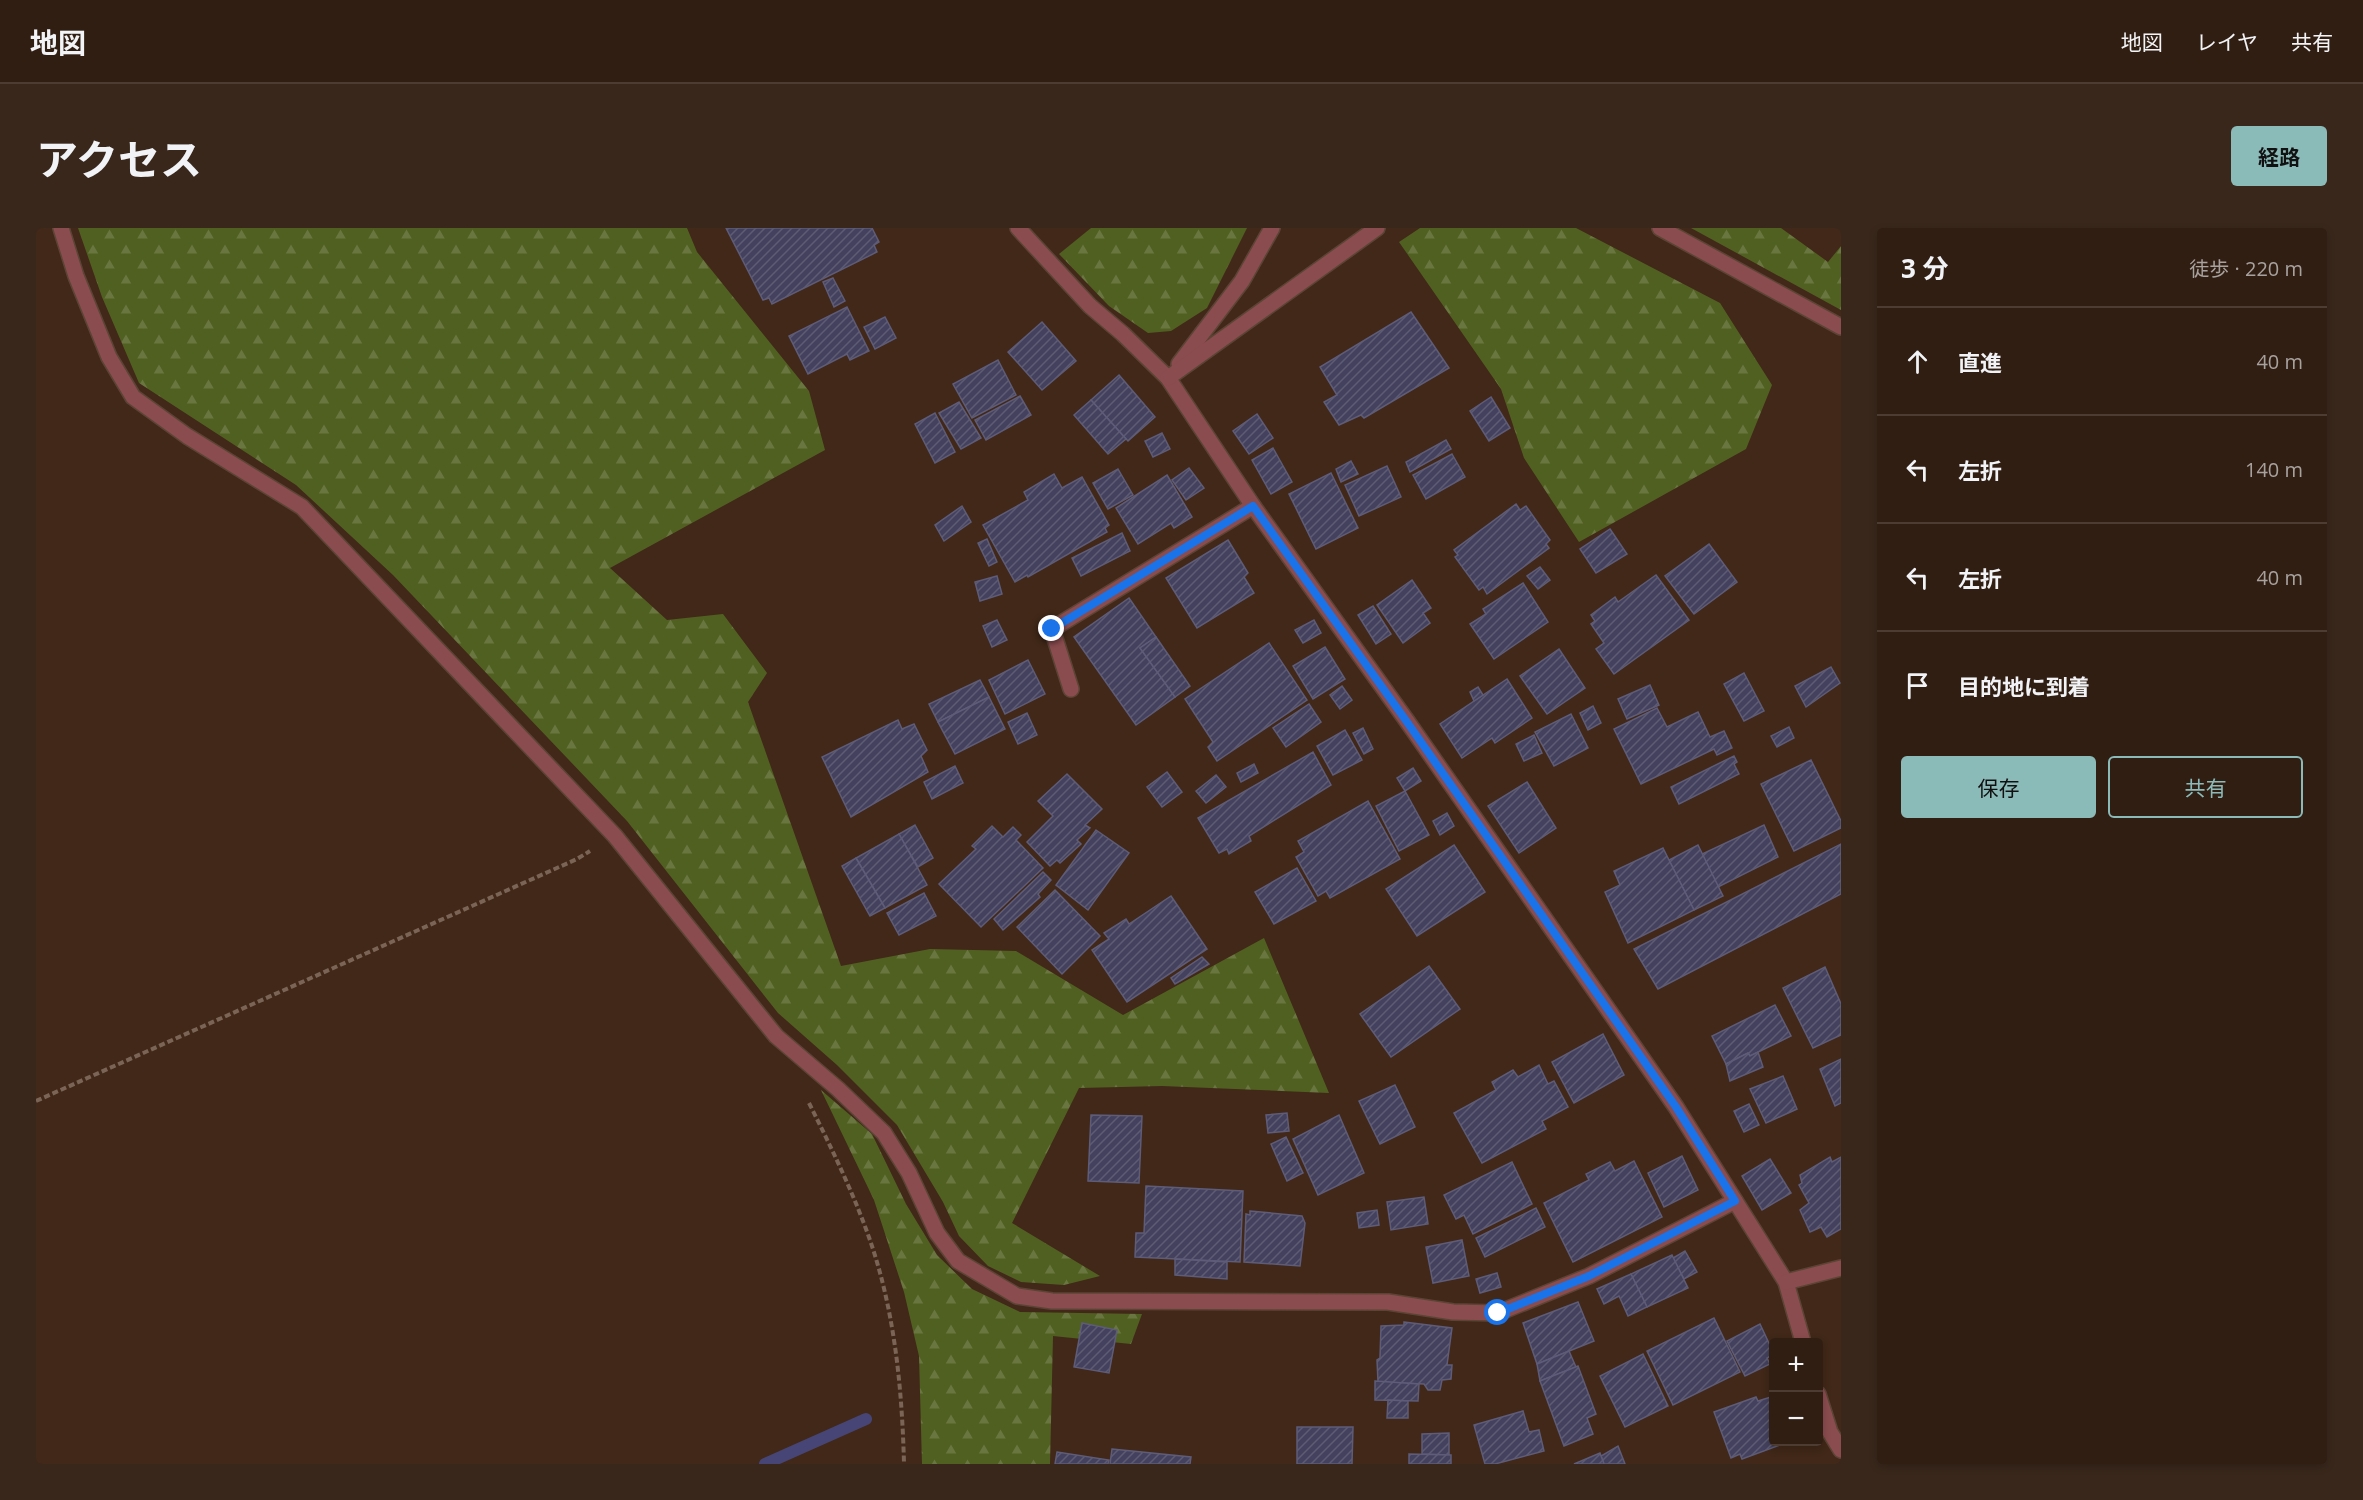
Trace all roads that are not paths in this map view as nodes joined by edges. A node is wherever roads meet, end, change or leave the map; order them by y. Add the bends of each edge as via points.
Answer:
1 (61, 228) edge
2 (1018, 228) edge
3 (1272, 228) edge
4 (1377, 228) edge
5 (1660, 228) edge
6 (1841, 327) edge
7 (1168, 378) junction
8 (1253, 506) junction
9 (1071, 689) dead end
10 (1735, 1201) junction
11 (1841, 1268) edge
12 (1786, 1282) junction
13 (1802, 1338) edge
14 (1823, 1410) edge
15 (1841, 1450) edge

1 - 10 street via 109,357 133,397 187,436 302,507 615,836 776,1036 884,1133 909,1173 937,1233 958,1261 1017,1296 1052,1301 1388,1302 1453,1312 1498,1313 1589,1276
2 - 7 street via 1090,306
3 - 7 street via 1242,281
4 - 7 street
5 - 6 street
7 - 8 street
8 - 9 street via 1052,629
8 - 10 street via 1669,1097
10 - 12 street
11 - 12 street
12 - 13 street
14 - 15 street

